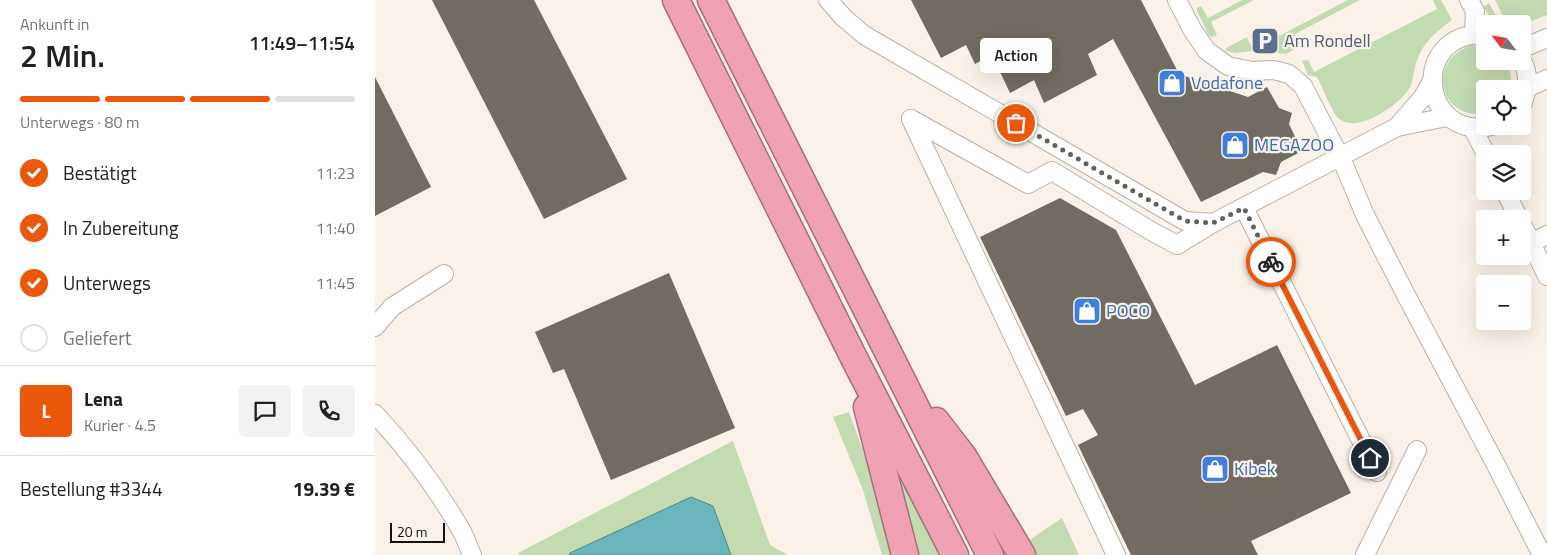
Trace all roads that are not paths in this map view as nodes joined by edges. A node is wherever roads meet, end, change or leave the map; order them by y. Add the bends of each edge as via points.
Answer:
1 (676, 0) edge
2 (711, 0) edge
3 (829, 0) edge
4 (1177, 0) edge
5 (1469, 0) edge
6 (1476, 16) edge
7 (1476, 35) edge
8 (1547, 38) edge
9 (1531, 45) edge
10 (1547, 79) edge
11 (1432, 81) junction
12 (1531, 91) edge
13 (1447, 117) junction
14 (1397, 127) junction
15 (1472, 127) junction
16 (1476, 127) edge
17 (1481, 145) edge
18 (1342, 161) junction
19 (1244, 208) junction
20 (1213, 223) junction
21 (1547, 235) edge
22 (1531, 243) joint
23 (444, 274) dead end
24 (1547, 276) edge
25 (375, 327) edge
26 (855, 360) junction
27 (900, 377) junction
28 (375, 414) edge
29 (1417, 450) dead end
30 (1377, 472) dead end
31 (472, 555) edge
32 (905, 555) edge
33 (955, 555) edge
34 (991, 555) edge
35 (1022, 555) edge
36 (1116, 555) edge
37 (1365, 555) edge
38 (1542, 555) edge

1 - 26 highway
2 - 27 highway
3 - 20 street via 864,35 1185,221
4 - 18 street via 1207,51 1228,66 1252,71 1274,70 1289,74 1303,86
5 - 6 street
7 - 11 street via 1457,39 1446,47 1435,65
8 - 9 street
10 - 12 street
11 - 13 street via 1436,100
11 - 14 street via 1423,97
13 - 14 street
13 - 15 street
14 - 18 street
15 - 16 street
15 - 17 street
18 - 19 street
18 - 38 street via 1386,256
19 - 20 street
19 - 30 street
20 - 36 street via 1177,244 1052,171 1028,184 911,119
21 - 22 street
22 - 24 street
23 - 25 street via 392,307
26 - 32 highway
26 - 33 highway
27 - 34 highway
27 - 35 highway via 963,456
28 - 31 street via 426,478 462,531
29 - 37 street

